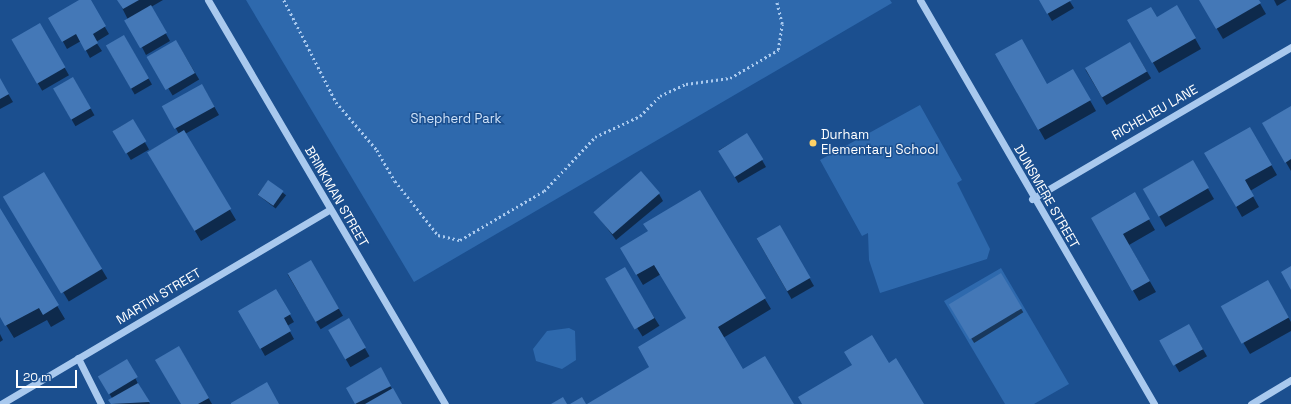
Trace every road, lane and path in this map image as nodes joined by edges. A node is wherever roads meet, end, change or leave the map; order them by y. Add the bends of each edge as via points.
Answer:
1 (208, 0) edge
2 (284, 0) edge
3 (776, 0) edge
4 (920, 0) edge
5 (1291, 48) edge
6 (1032, 199) junction
7 (329, 210) junction
8 (78, 358) junction
9 (1291, 380) edge
10 (1, 404) edge
11 (101, 404) edge
12 (445, 404) edge
13 (1154, 404) edge
14 (1251, 404) edge

1 - 7 street, BRINKMAN STREET
2 - 3 path via 336,102 377,150 395,181 438,235 453,240 460,240 544,191 595,137 617,123 640,116 660,96 686,84 730,78 778,50 782,24
4 - 6 street, DUNSMERE STREET
5 - 6 street, RICHELIEU LANE
6 - 13 street, DUNSMERE STREET
7 - 8 street, MARTIN STREET
7 - 12 street, BRINKMAN STREET
8 - 10 street, MARTIN STREET
8 - 11 street
9 - 14 street

